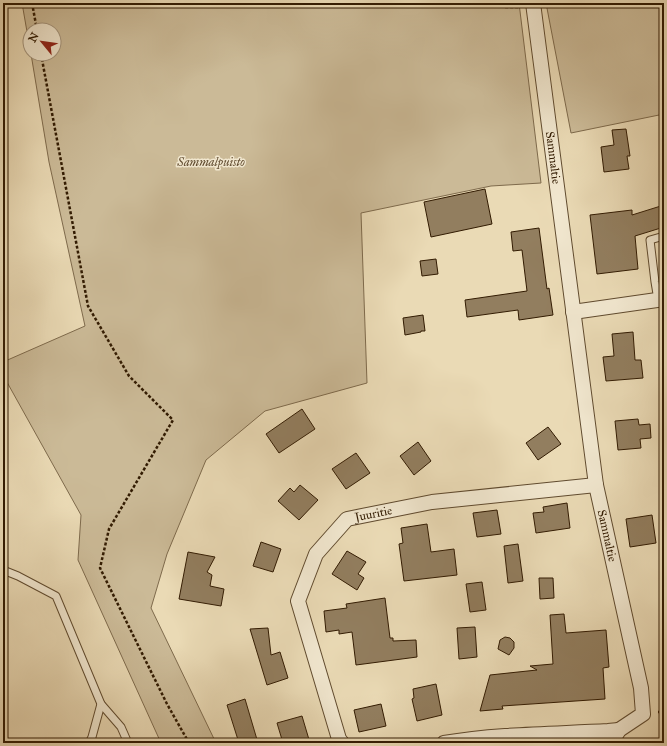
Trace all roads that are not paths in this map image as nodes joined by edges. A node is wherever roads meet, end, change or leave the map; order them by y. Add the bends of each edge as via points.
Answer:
1 (533, 5) edge
2 (664, 236) edge
3 (661, 300) edge
4 (573, 312) junction
5 (596, 485) junction
6 (3, 570) edge
7 (101, 704) junction
8 (619, 730) junction
9 (89, 743) edge
10 (128, 743) edge
11 (342, 743) edge
12 (444, 743) edge
13 (611, 743) edge

1 - 4 street, Sammaltie
2 - 3 lane via 650,240 655,282
3 - 4 street
4 - 5 street, Sammaltie
5 - 8 street, Sammaltie via 641,688 644,714
5 - 11 street, Juuritie via 432,502 347,519 316,554 298,601 338,739
6 - 7 lane via 56,596
7 - 9 lane
7 - 10 lane via 121,727
8 - 12 street
8 - 13 street, Sammaltie

